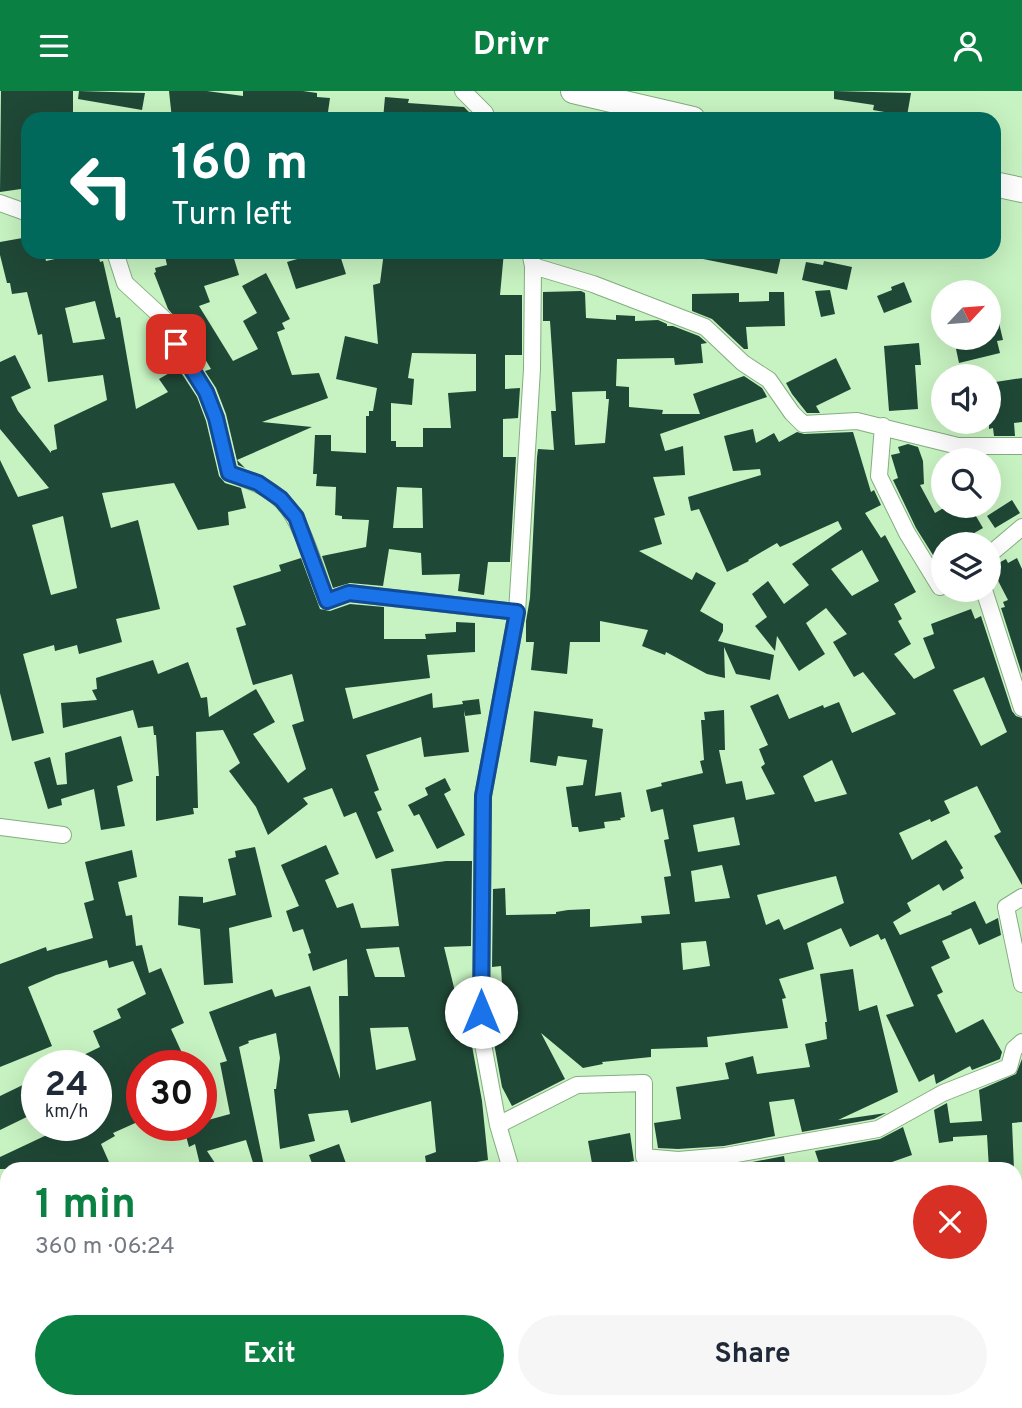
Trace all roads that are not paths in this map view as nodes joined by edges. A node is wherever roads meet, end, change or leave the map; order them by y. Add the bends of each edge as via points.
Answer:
1 (463, 91) edge
2 (573, 91) edge
3 (484, 112) edge
4 (663, 112) edge
5 (1001, 186) edge
6 (1022, 190) edge
7 (0, 204) edge
8 (21, 211) edge
9 (116, 259) edge
10 (532, 259) edge
11 (884, 426) junction
12 (1022, 446) edge
13 (1022, 527) edge
14 (1001, 545) edge
15 (931, 573) edge
16 (988, 602) edge
17 (517, 612) junction
18 (1022, 708) edge
19 (0, 827) edge
20 (63, 835) dead end
21 (1022, 897) edge
22 (1022, 984) edge
23 (1022, 1042) edge
24 (498, 1125) junction
25 (509, 1162) edge

1 - 3 street
2 - 4 main road
5 - 6 main road
7 - 8 street
9 - 17 street via 125,283 164,319 206,392 229,473 258,483 296,517 327,601 349,593
10 - 11 street via 705,327 769,380 803,424 858,421
10 - 17 street via 532,369
11 - 12 street via 958,446
11 - 15 street via 879,476
13 - 14 street
16 - 18 street
17 - 24 street via 483,796 481,1033
19 - 20 street
21 - 22 street via 1006,907
23 - 24 street via 1014,1049 1009,1067 943,1093 878,1129 725,1156 644,1157 644,1083 578,1085
24 - 25 street

